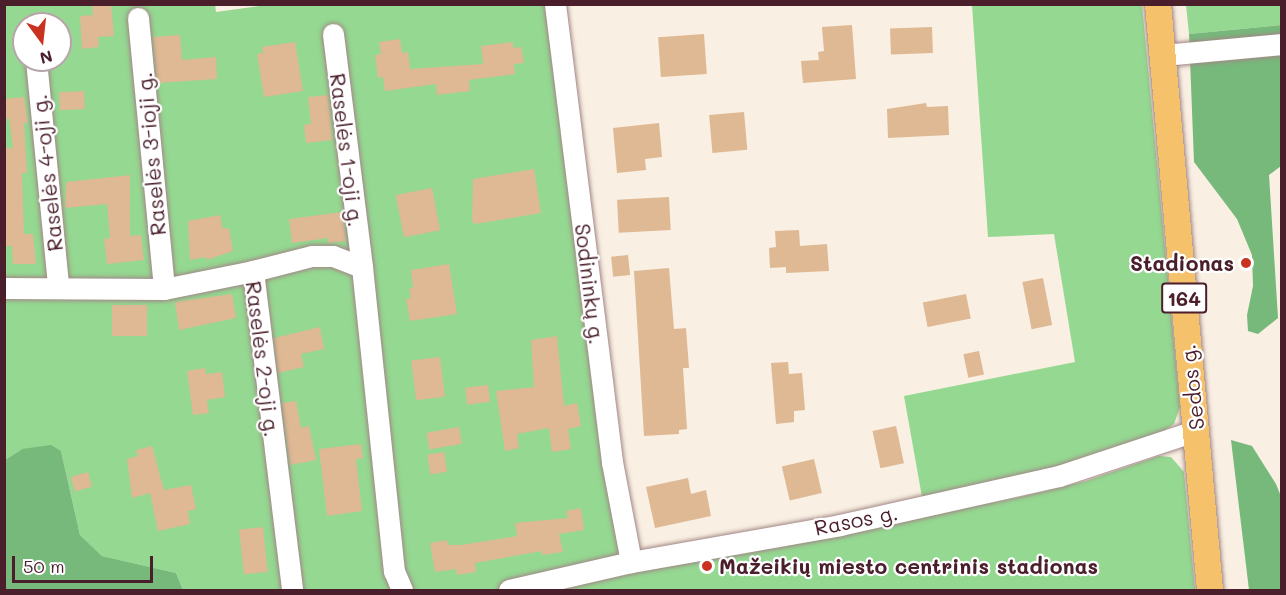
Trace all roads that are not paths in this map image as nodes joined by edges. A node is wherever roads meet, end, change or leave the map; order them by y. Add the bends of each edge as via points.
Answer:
1 (555, 4) edge
2 (1158, 4) edge
3 (138, 18) dead end
4 (333, 34) dead end
5 (1281, 44) edge
6 (1163, 55) junction
7 (37, 72) edge
8 (362, 267) junction
9 (253, 271) junction
10 (58, 286) junction
11 (4, 288) edge
12 (164, 289) junction
13 (1197, 430) junction
14 (631, 562) junction
15 (292, 589) edge
16 (402, 591) edge
17 (509, 591) edge
18 (1210, 591) edge

1 - 14 street, Sodininkų g. via 612,462
2 - 6 main road, Sedos g. / 164
3 - 12 street, Raselės 3-ioji g.
4 - 8 street, Raselės 1-oji g.
5 - 6 street
6 - 13 main road, Sedos g. / 164
7 - 10 street, Raselės 4-oji g.
8 - 9 street via 333,256 312,256
8 - 16 street, Raselės 1-oji g. via 394,571
9 - 12 street, Raselės 2-oji g.
9 - 15 street, Raselės 2-oji g.
10 - 11 street, Raselės 2-oji g.
10 - 12 street, Raselės 2-oji g.
13 - 14 street, Rasos g. via 1059,476 840,525
13 - 18 main road, Sedos g. / 164
14 - 17 street, Rasos g.

